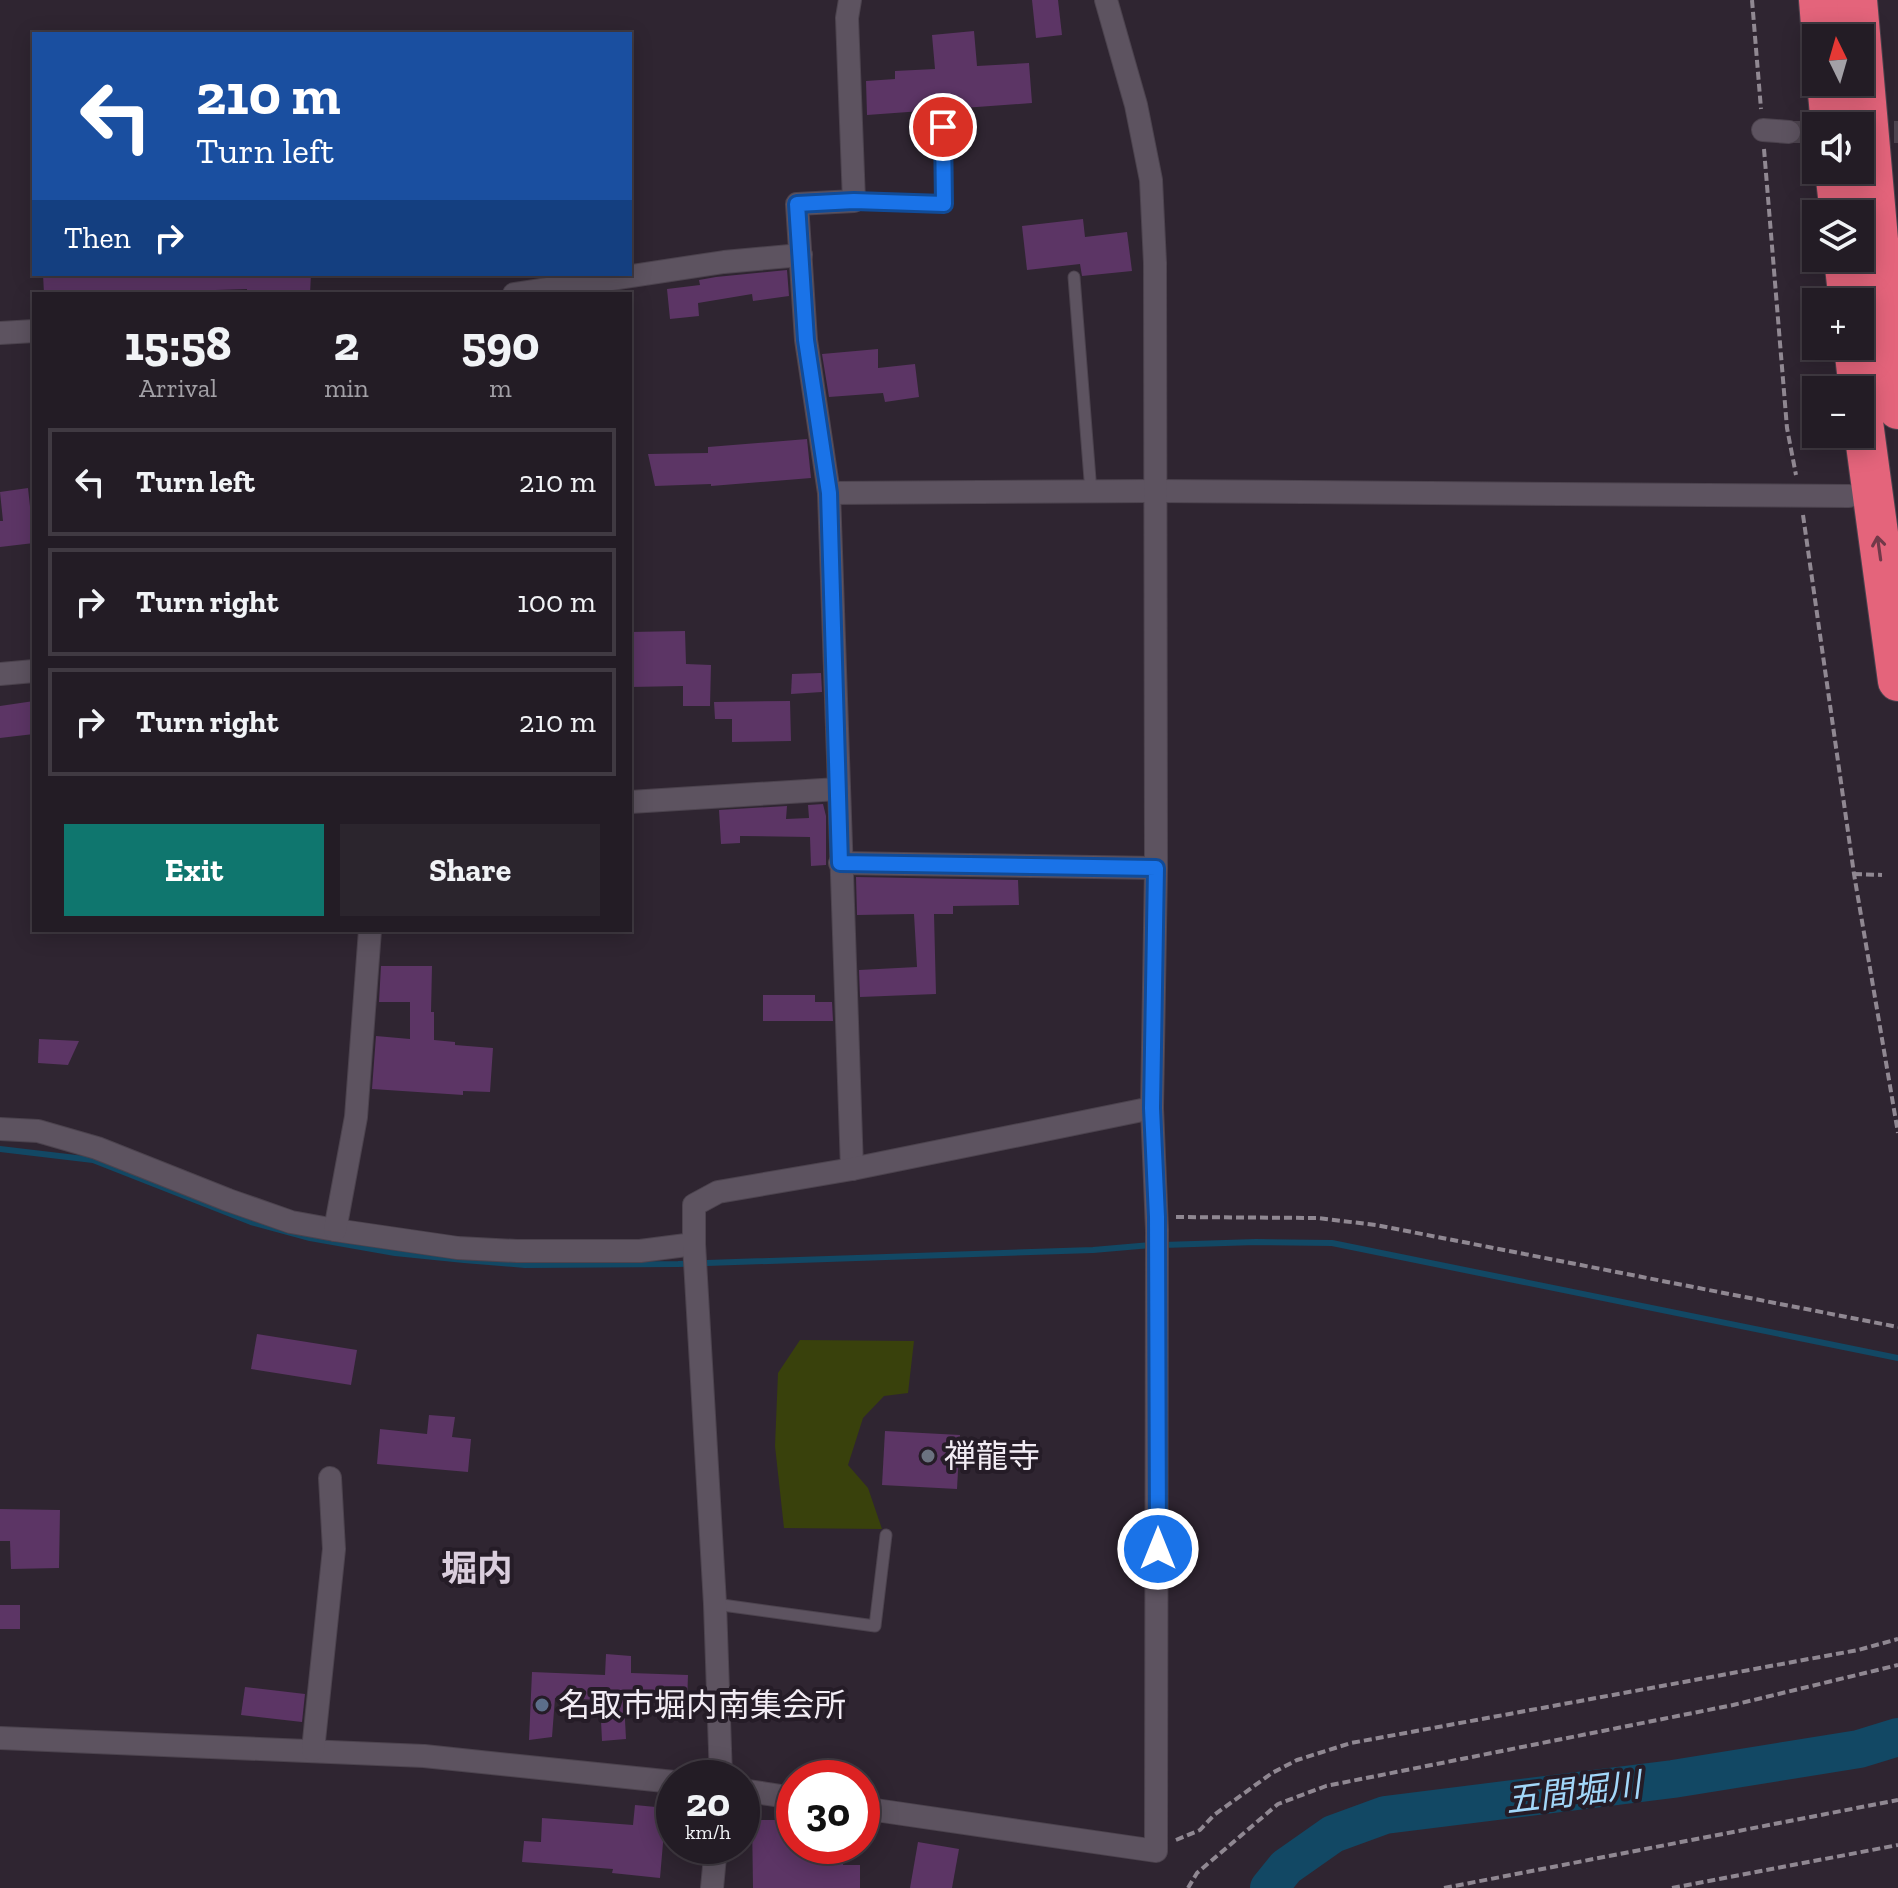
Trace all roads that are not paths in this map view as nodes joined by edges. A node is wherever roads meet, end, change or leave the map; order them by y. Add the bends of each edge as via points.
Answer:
1 (850, 0) edge
2 (1106, 0) edge
3 (1819, 0) edge
4 (1857, 0) edge
5 (1821, 24) edge
6 (943, 127) dead end
7 (1763, 130) road end
8 (1789, 132) tunnel mouth
9 (854, 201) junction
10 (801, 255) junction
11 (1074, 277) dead end
12 (527, 292) edge
13 (32, 331) edge
14 (0, 333) edge
15 (1898, 409) edge
16 (1866, 448) edge
17 (1155, 491) junction
18 (1091, 492) junction
19 (829, 493) junction
20 (1849, 496) dead end
21 (32, 671) edge
22 (0, 674) edge
23 (1898, 681) edge
24 (838, 789) junction
25 (632, 802) edge
26 (840, 863) junction
27 (1156, 868) junction
28 (370, 932) edge
29 (1152, 1108) junction
30 (0, 1129) edge
31 (852, 1169) junction
32 (335, 1230) junction
33 (695, 1256) junction
34 (330, 1478) dead end
35 (886, 1535) dead end
36 (715, 1604) junction
37 (0, 1738) edge
38 (313, 1750) junction
39 (720, 1760) edge
40 (656, 1780) edge
41 (880, 1811) edge
42 (714, 1864) edge
43 (712, 1888) edge

1 - 9 street
2 - 17 street via 1151,180
3 - 5 highway
4 - 15 highway
6 - 9 lane via 944,204
7 - 8 street
9 - 10 street via 797,204
10 - 12 street
10 - 19 street via 806,340
11 - 18 lane
13 - 14 street
23 -> 16 highway
17 - 18 street
17 - 20 street
17 - 27 street
18 - 19 street
19 - 24 street
21 - 22 street
24 - 25 street
24 - 26 street
26 - 27 street
26 - 31 street
27 - 29 street
28 - 32 street via 356,1117
29 - 31 street
29 - 41 street via 1157,1224 1156,1851
30 - 32 street via 38,1131 97,1148 291,1222
31 - 33 street via 718,1192 694,1205
32 - 33 street via 458,1248
33 - 36 street
34 - 38 street via 334,1549
35 - 36 lane via 875,1626
36 - 39 street
37 - 38 street
38 - 40 street
42 - 43 street

